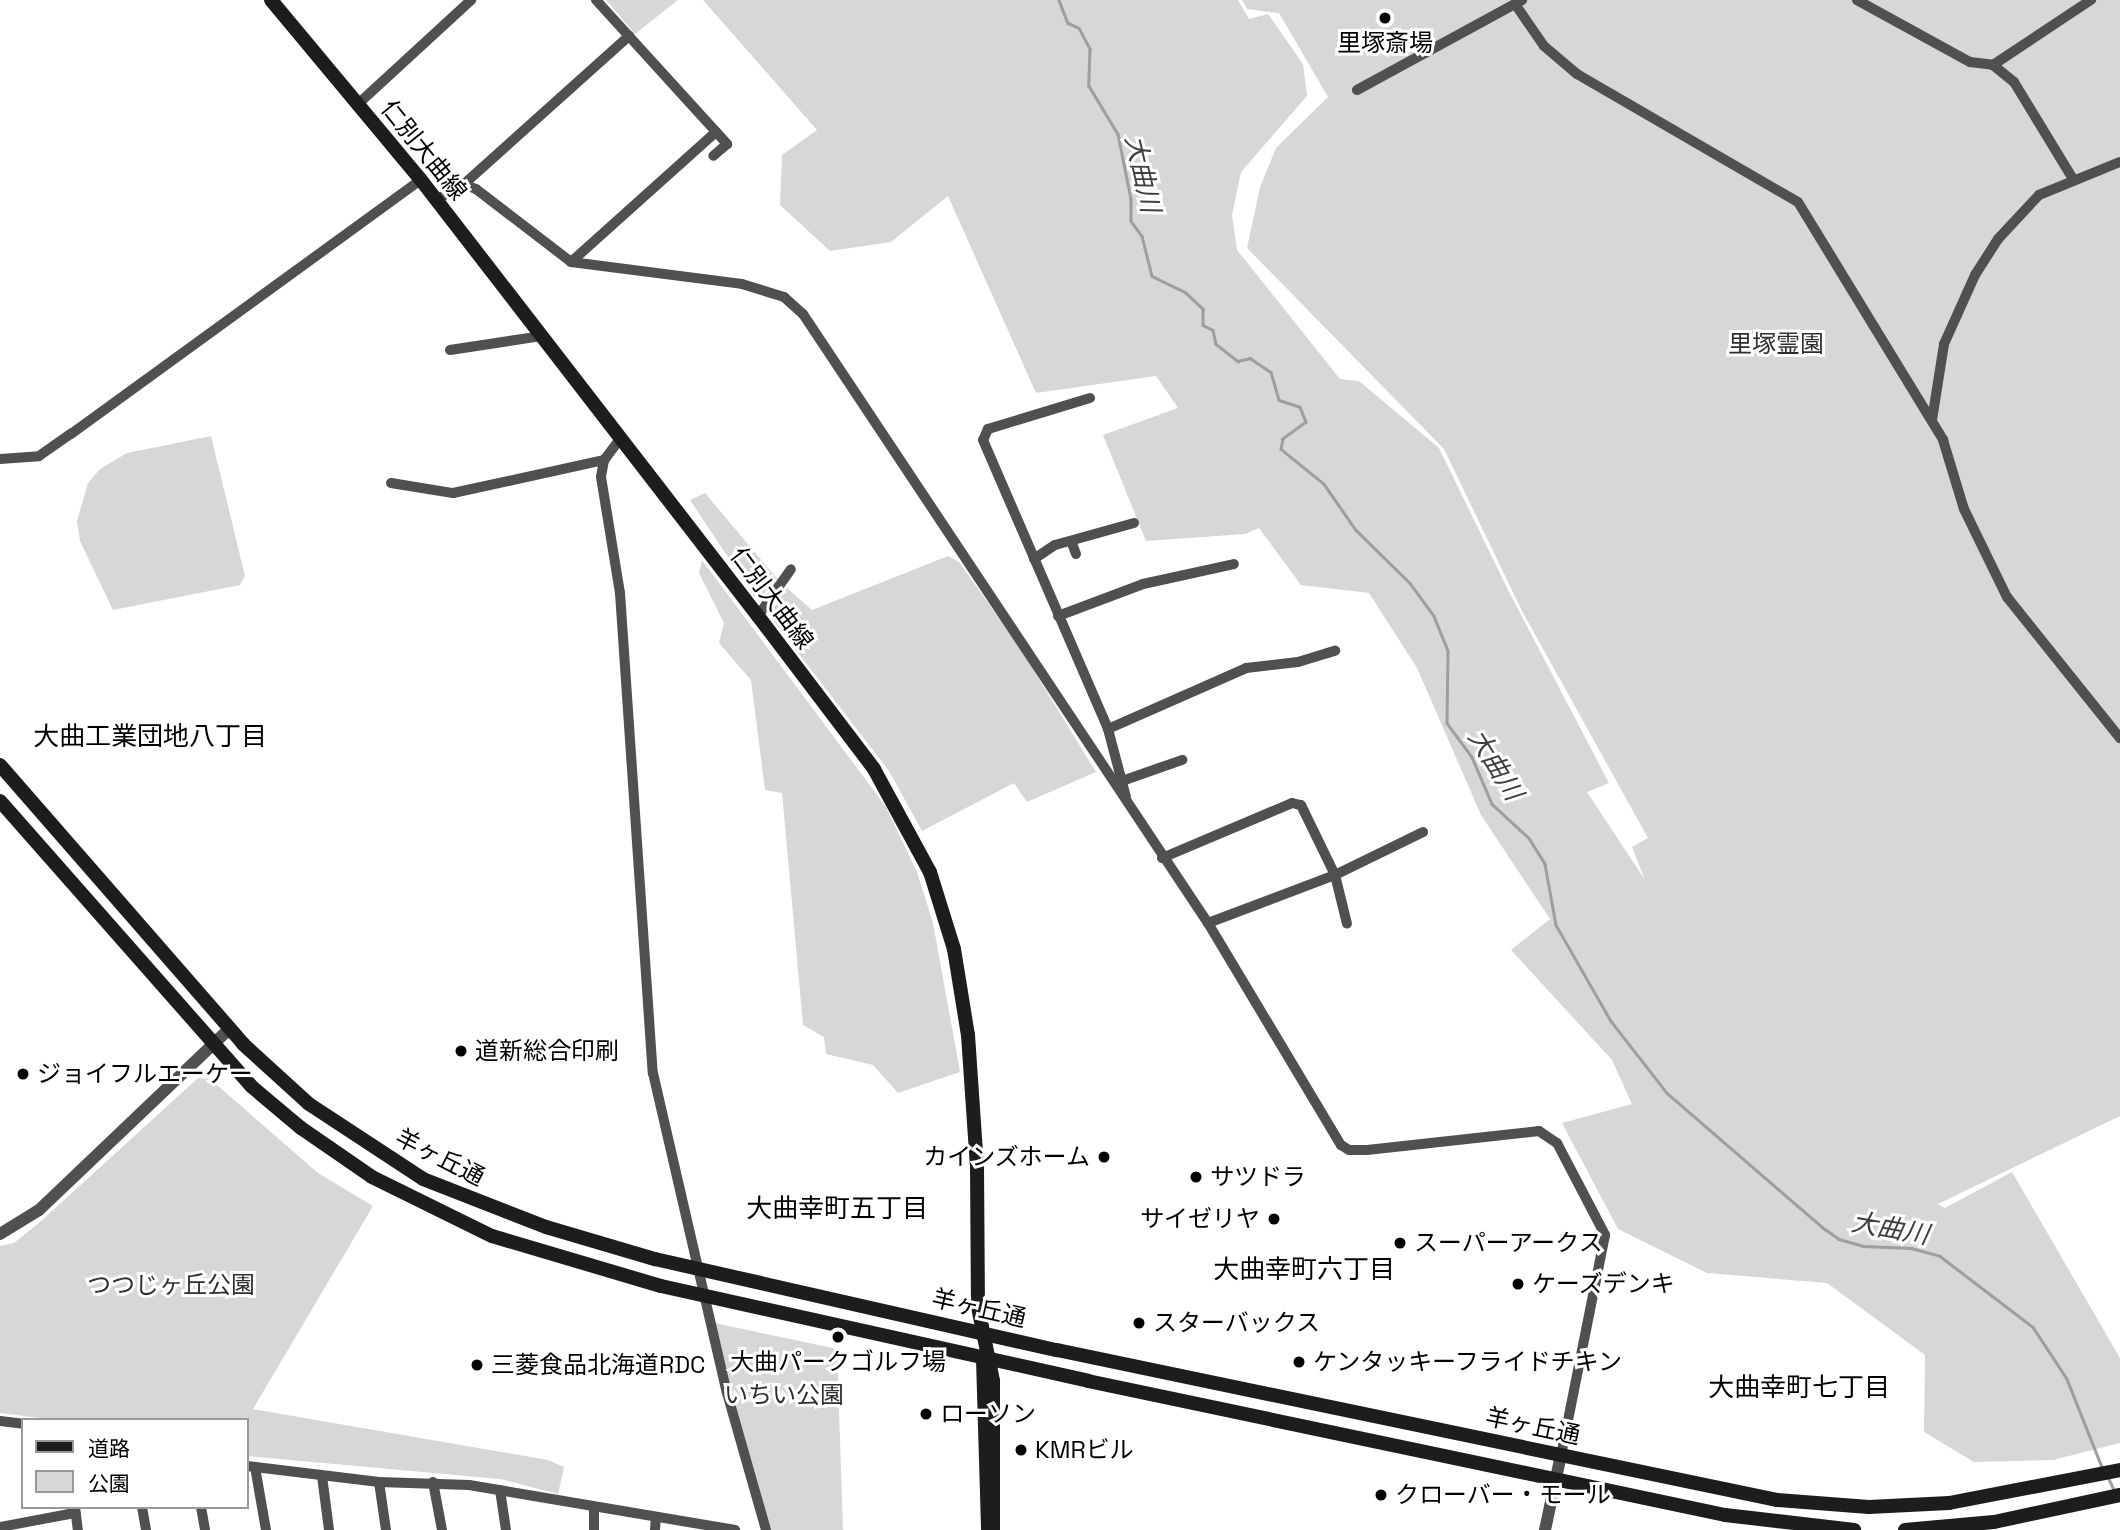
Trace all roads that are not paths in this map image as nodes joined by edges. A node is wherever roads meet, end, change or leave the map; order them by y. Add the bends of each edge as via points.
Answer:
1 (271, 0) edge
2 (471, 0) edge
3 (596, 0) edge
4 (1857, 0) edge
5 (2091, 0) edge
6 (1519, 2) edge
7 (629, 36) junction
8 (1993, 65) junction
9 (1357, 90) dead end
10 (358, 104) junction
11 (716, 132) junction
12 (713, 156) dead end
13 (2120, 162) edge
14 (2073, 179) junction
15 (421, 180) junction
16 (464, 184) junction
17 (436, 200) junction
18 (571, 262) junction
19 (541, 337) junction
20 (450, 350) dead end
21 (1090, 398) dead end
22 (1932, 420) junction
23 (620, 439) junction
24 (0, 460) edge
25 (604, 460) junction
26 (391, 483) dead end
27 (1134, 523) dead end
28 (1071, 541) junction
29 (1076, 554) dead end
30 (1034, 559) junction
31 (1234, 564) dead end
32 (791, 569) dead end
33 (1058, 615) junction
34 (758, 616) junction
35 (1335, 650) dead end
36 (1108, 729) junction
37 (2120, 738) edge
38 (1182, 760) dead end
39 (0, 765) edge
40 (1122, 781) junction
41 (0, 801) edge
42 (1128, 807) junction
43 (1423, 832) dead end
44 (1163, 858) junction
45 (1335, 875) junction
46 (1208, 923) junction
47 (1347, 924) dead end
48 (229, 1029) junction
49 (212, 1046) junction
50 (0, 1234) edge
51 (699, 1269) junction
52 (704, 1296) junction
53 (981, 1331) junction
54 (984, 1354) junction
55 (0, 1421) edge
56 (21, 1424) edge
57 (1561, 1455) junction
58 (251, 1466) edge
59 (2120, 1470) edge
60 (322, 1476) junction
61 (1556, 1479) junction
62 (379, 1482) junction
63 (433, 1482) junction
64 (500, 1490) junction
65 (2120, 1495) edge
66 (594, 1507) junction
67 (142, 1509) edge
68 (201, 1509) edge
69 (75, 1510) edge
70 (656, 1517) junction
71 (0, 1524) edge
72 (714, 1528) edge
73 (78, 1530) edge
74 (146, 1530) edge
75 (205, 1530) edge
76 (266, 1530) edge
77 (329, 1530) edge
78 (386, 1530) edge
79 (442, 1530) edge
80 (506, 1530) edge
81 (594, 1530) edge
82 (655, 1530) edge
83 (735, 1530) edge
84 (766, 1530) edge
85 (990, 1530) edge
86 (1545, 1530) edge
87 (1854, 1530) edge
88 (1905, 1530) edge

1 - 10 main road, 仁別大曲線
2 - 10 street
3 - 7 street
4 - 8 street via 1970,62
5 - 8 street
6 - 9 street
6 - 22 street via 1545,46 1577,74 1798,202
7 - 11 street
7 - 16 street
8 - 14 street via 2014,82
10 - 15 main road, 仁別大曲線
11 - 12 street via 727,144
11 - 18 street
13 - 14 street
14 - 22 street via 2039,195 1998,239 1975,275 1944,344
15 - 17 main road, 仁別大曲線
15 - 24 street via 39,456
16 - 17 street
16 - 18 street
17 - 19 main road, 仁別大曲線
18 - 42 street via 765,288 803,314
19 - 20 street
19 - 23 main road, 仁別大曲線
21 - 30 street via 988,429 983,440
22 - 37 street via 1964,509 2007,597
23 - 25 street
23 - 34 main road, 仁別大曲線
25 - 26 street via 453,493
25 - 51 street via 601,477 620,593 653,1073
27 - 28 street
28 - 29 street
28 - 30 street via 1044,550
30 - 33 street
31 - 33 street via 1143,584
32 - 34 street
33 - 36 street
34 - 53 main road, 仁別大曲線 via 874,769 930,873 954,949 968,1034
35 - 36 street via 1298,662 1246,668
36 - 40 street
38 - 40 street
39 - 48 main road, 羊ヶ丘通
40 - 42 street
41 - 49 main road, 羊ヶ丘通
42 - 44 street
43 - 45 street
44 - 45 street via 1292,803 1301,805 1310,816
44 - 46 street
45 - 46 street
45 - 47 street
46 - 57 street via 1329,1126 1349,1150 1539,1131 1557,1143 1605,1235
48 - 49 street
48 - 51 main road, 羊ヶ丘通 via 309,1104 423,1178 546,1227
49 - 50 street via 39,1210
49 - 52 main road, 羊ヶ丘通 via 251,1086 327,1147 444,1215 540,1252
51 - 52 street
51 - 53 main road, 羊ヶ丘通
52 - 54 main road, 羊ヶ丘通
52 - 84 street
53 - 54 main road, 仁別大曲線
53 - 57 main road, 羊ヶ丘通
54 - 61 main road, 羊ヶ丘通 via 1088,1381
54 - 85 main road, 仁別大曲線 via 993,1381
55 - 56 street
57 - 59 main road, 羊ヶ丘通 via 1724,1491 1818,1505 1949,1503
57 - 61 street
58 - 60 street
58 - 76 street
60 - 62 street
60 - 77 street
61 - 86 street
61 - 87 main road, 羊ヶ丘通 via 1725,1515
62 - 63 street
62 - 78 street
63 - 64 street
63 - 79 street
64 - 66 street
64 - 80 street
65 - 88 main road via 1994,1522
66 - 70 street
66 - 81 street
67 - 74 street
68 - 75 street
69 - 71 street
69 - 73 street
70 - 72 street
70 - 82 street
72 - 83 street

